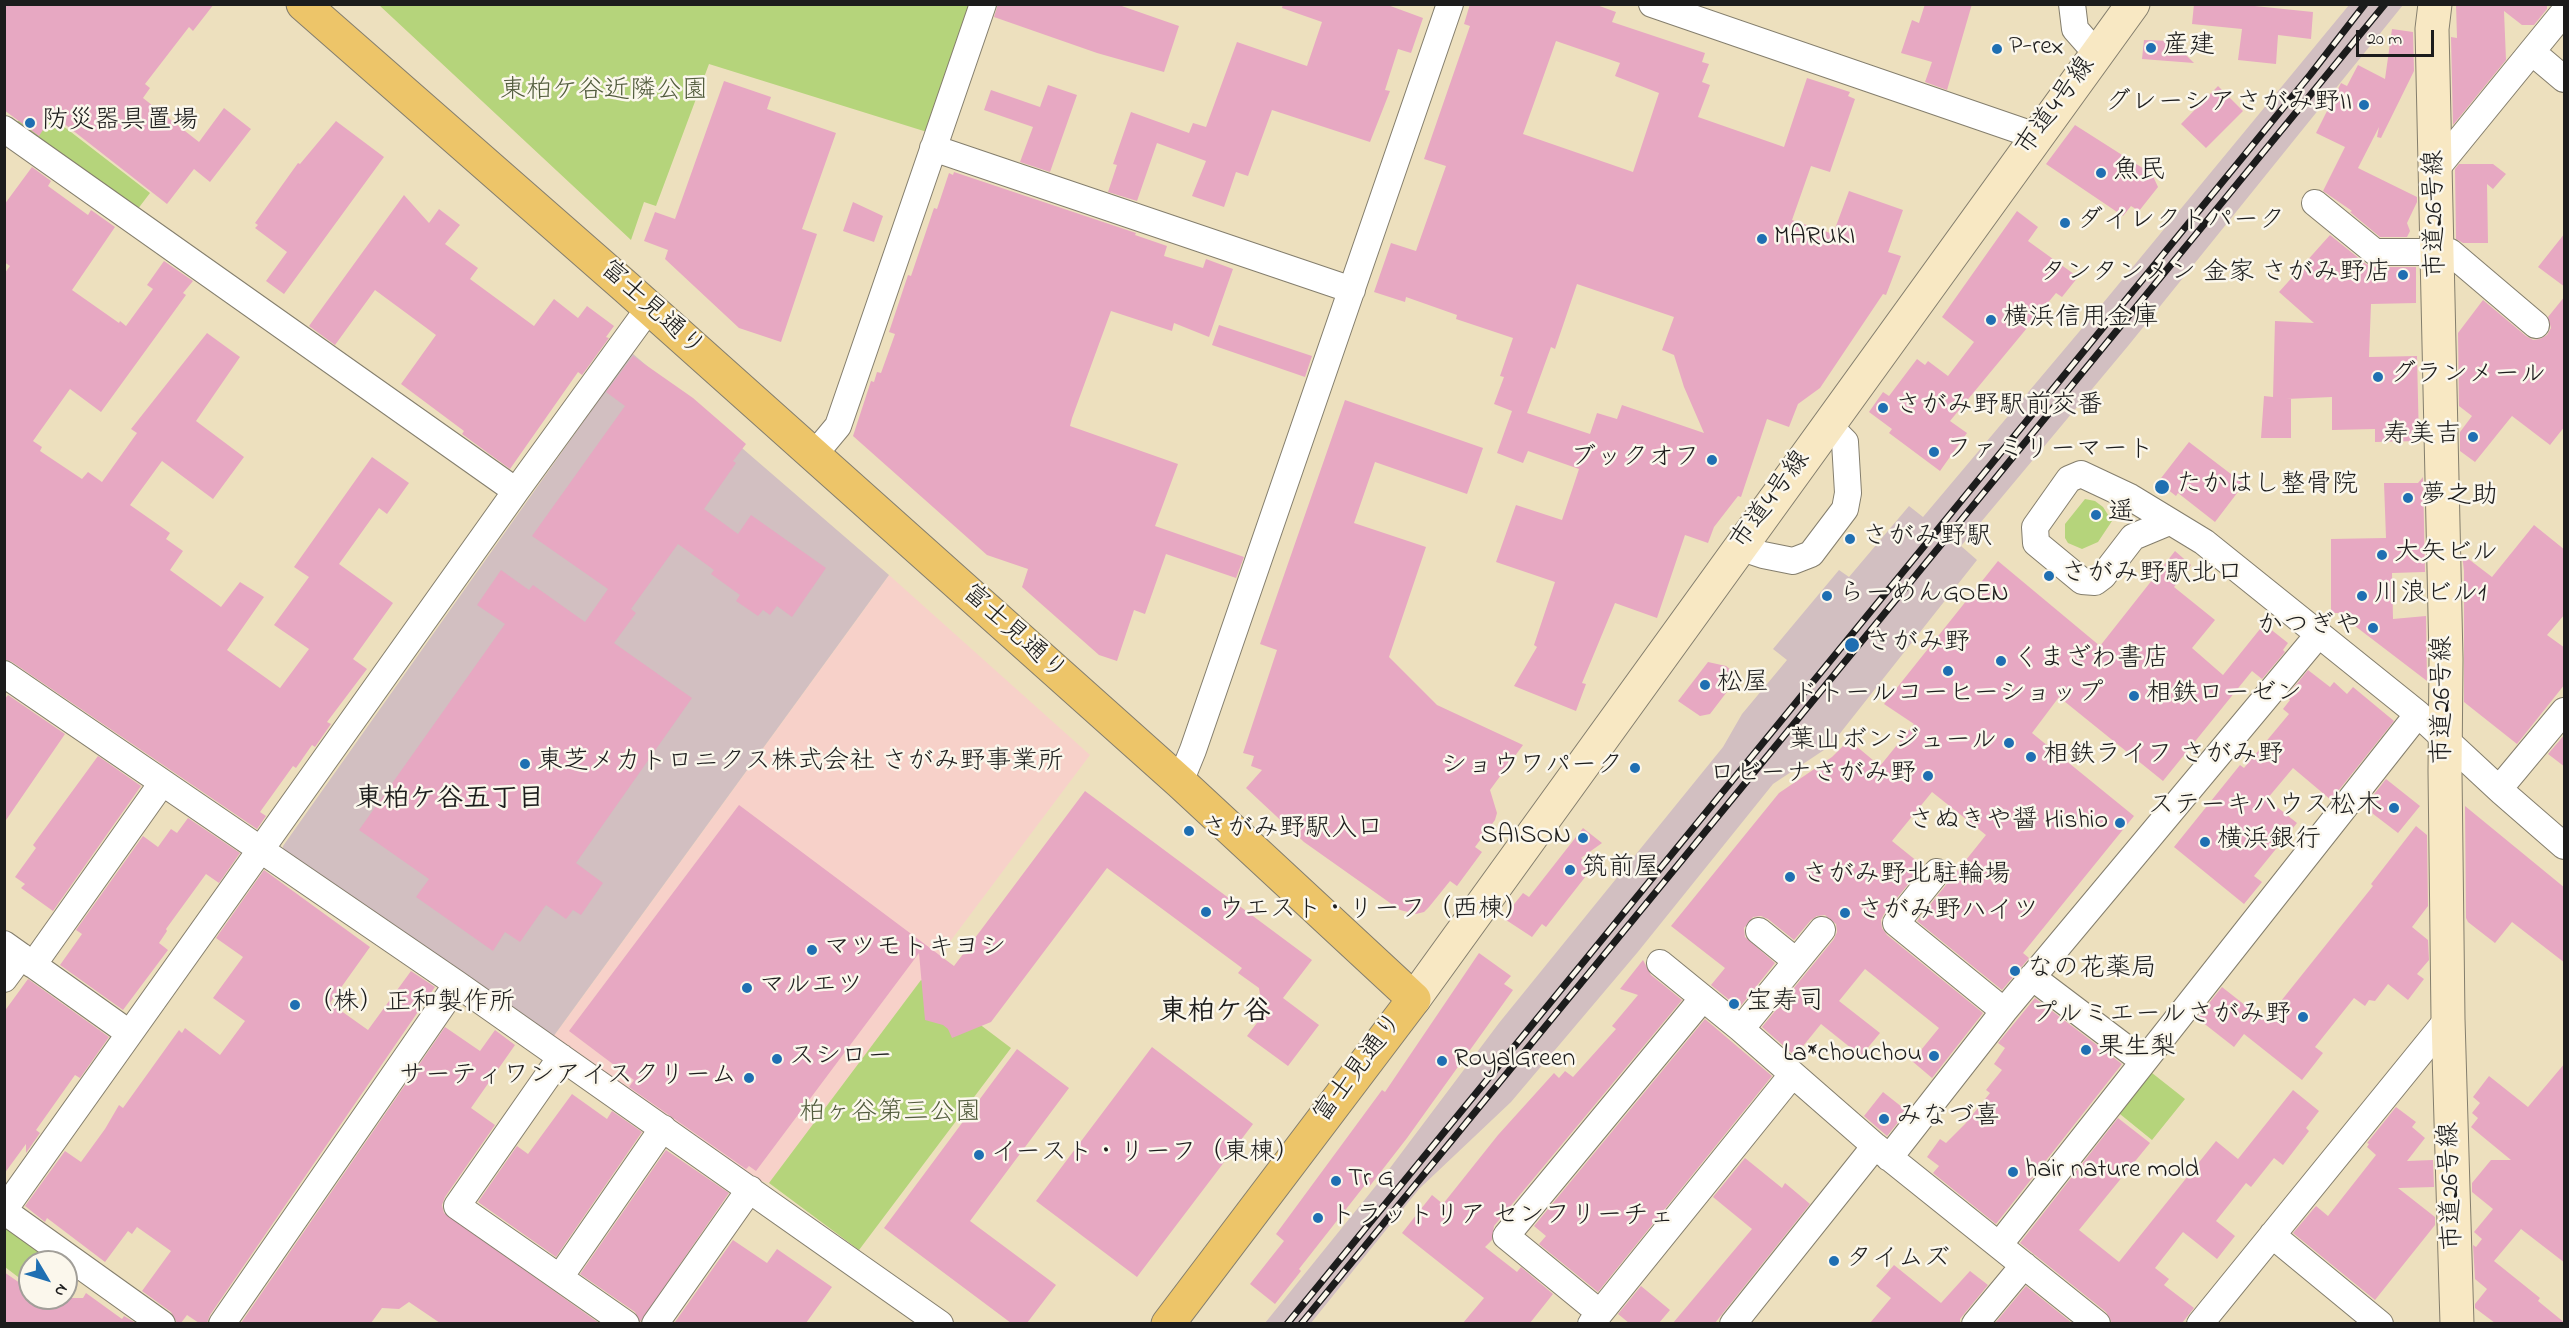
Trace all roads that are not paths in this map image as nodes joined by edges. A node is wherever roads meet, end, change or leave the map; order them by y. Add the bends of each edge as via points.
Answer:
1 (303, 4) edge
2 (983, 4) edge
3 (1450, 4) edge
4 (1652, 4) edge
5 (2072, 4) edge
6 (2133, 4) edge
7 (2435, 4) edge
8 (2565, 12) edge
9 (2532, 52) junction
10 (2097, 54) junction
11 (2565, 79) edge
12 (4, 129) edge
13 (2036, 136) junction
14 (933, 148) junction
15 (2436, 169) junction
16 (2315, 202) dead end
17 (2438, 252) junction
18 (1352, 290) junction
19 (649, 308) junction
20 (2536, 325) dead end
21 (1828, 425) junction
22 (813, 456) junction
23 (516, 491) junction
24 (2169, 522) junction
25 (1739, 547) junction
26 (2319, 634) junction
27 (4, 674) edge
28 (2565, 711) edge
29 (2418, 714) junction
30 (2445, 739) junction
31 (1180, 782) junction
32 (162, 783) junction
33 (2499, 789) junction
34 (2565, 846) edge
35 (260, 851) junction
36 (1937, 872) dead end
37 (1822, 930) dead end
38 (1760, 932) dead end
39 (20, 955) edge
40 (1796, 961) junction
41 (1660, 963) dead end
42 (2032, 977) junction
43 (4, 980) edge
44 (456, 984) junction
45 (1703, 998) junction
46 (1414, 999) junction
47 (2004, 1011) junction
48 (2448, 1019) junction
49 (1741, 1029) junction
50 (129, 1033) junction
51 (561, 1056) junction
52 (2143, 1061) junction
53 (1792, 1076) junction
54 (663, 1128) junction
55 (1882, 1152) junction
56 (750, 1189) junction
57 (4, 1210) edge
58 (2272, 1235) junction
59 (1999, 1245) junction
60 (2024, 1265) junction
61 (560, 1277) junction
62 (1596, 1318) edge
63 (2092, 1322) edge
64 (162, 1323) edge
65 (222, 1323) edge
66 (626, 1323) edge
67 (655, 1323) edge
68 (940, 1323) edge
69 (1168, 1323) edge
70 (1733, 1323) edge
71 (1975, 1323) edge
72 (2200, 1323) edge
73 (2380, 1323) edge
74 (2457, 1323) edge

1 - 19 main road, 富士見通り
2 - 14 street
3 - 18 street
4 - 13 street
5 - 10 street via 2076,29
6 - 10 street, 市道4号線
7 - 15 street, 市道26号線 via 2432,29
8 - 9 street
9 - 11 street
9 - 15 street
10 - 13 street, 市道4号線
12 - 23 street
13 - 21 street, 市道4号線
14 - 18 street
14 - 22 street via 838,426
15 - 17 street, 市道26号線
16 - 17 street via 2375,252
17 - 20 street via 2450,252
17 - 30 street, 市道26号線
18 - 31 street
19 - 22 main road, 富士見通り
19 - 23 street
21 - 25 street, 市道4号線
21 - 25 street via 1845,442 1845,509 1811,554 1792,561
22 - 31 main road, 富士見通り
23 - 35 street
24 - 24 street via 2133,537 2095,582 2082,581 2036,543 2035,527 2069,479 2081,474 2130,497
24 - 26 street via 2204,542
25 - 46 street, 市道4号線
26 - 29 street
26 - 42 street
27 - 32 street
28 - 33 street
29 - 30 street
29 - 52 street
30 - 33 street
30 - 48 street, 市道26号線
31 - 46 main road, 富士見通り
32 - 35 street
32 - 39 street
33 - 34 street
35 - 44 street
35 - 50 street
36 - 47 street via 1896,923
37 - 40 street
38 - 40 street
39 - 43 street
39 - 50 street
40 - 49 street
41 - 45 street
42 - 47 street
42 - 52 street
44 - 51 street
44 - 65 street
45 - 49 street
45 - 62 street via 1506,1236
46 - 69 main road, 富士見通り
47 - 55 street
48 - 58 street
48 - 74 street, 市道26号線
49 - 53 street
50 - 57 street
51 - 54 street
51 - 61 street via 457,1206
52 - 59 street
53 - 55 street
53 - 62 street
54 - 56 street
54 - 61 street
55 - 59 street
55 - 70 street
56 - 67 street
56 - 68 street
57 - 64 street
58 - 72 street
58 - 73 street
59 - 60 street
60 - 63 street
60 - 71 street
61 - 66 street

